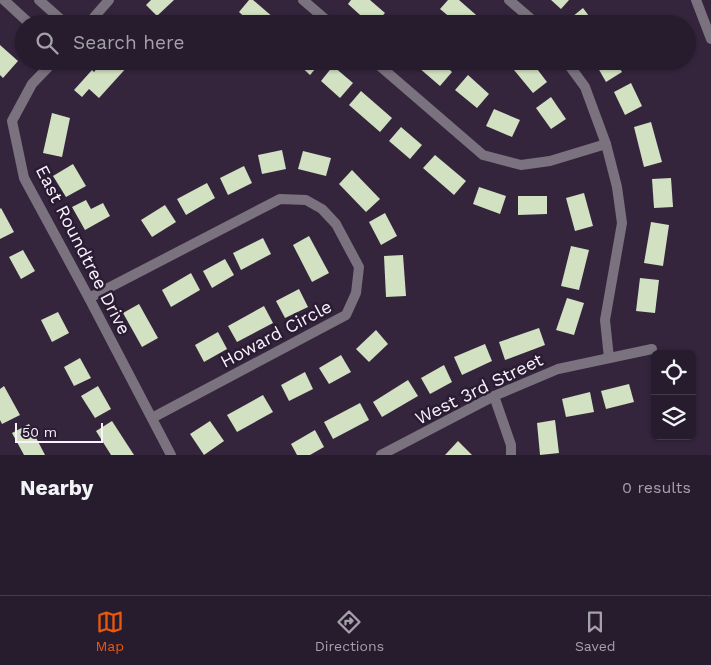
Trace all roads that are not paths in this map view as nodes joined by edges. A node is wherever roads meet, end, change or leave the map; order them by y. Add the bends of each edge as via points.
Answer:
1 (4, 0) edge
2 (39, 0) edge
3 (110, 0) edge
4 (303, 0) edge
5 (509, 0) edge
6 (696, 0) edge
7 (20, 15) edge
8 (56, 15) edge
9 (96, 15) edge
10 (320, 15) edge
11 (526, 15) edge
12 (711, 39) edge
13 (45, 70) edge
14 (385, 70) edge
15 (573, 70) edge
16 (606, 144) junction
17 (89, 298) junction
18 (652, 349) dead end
19 (609, 358) junction
20 (494, 396) junction
21 (152, 418) junction
22 (171, 455) edge
23 (381, 455) edge
24 (511, 455) edge

1 - 7 street
2 - 8 street
3 - 9 street
4 - 10 street
5 - 11 street
6 - 12 street
13 - 17 street, East Roundtree Drive via 32,84 12,120 24,178
14 - 16 street via 483,154 521,165 550,161
15 - 16 street via 585,87
16 - 19 street via 622,223 605,320
17 - 21 street, East Roundtree Drive
17 - 21 street, Howard Circle via 280,199 306,200 322,209 336,224 359,267 356,293 346,315
18 - 19 street, West 3rd Street
19 - 20 street, West 3rd Street via 558,369
20 - 23 street, West 3rd Street
20 - 24 street via 511,445
21 - 22 street, East Roundtree Drive

